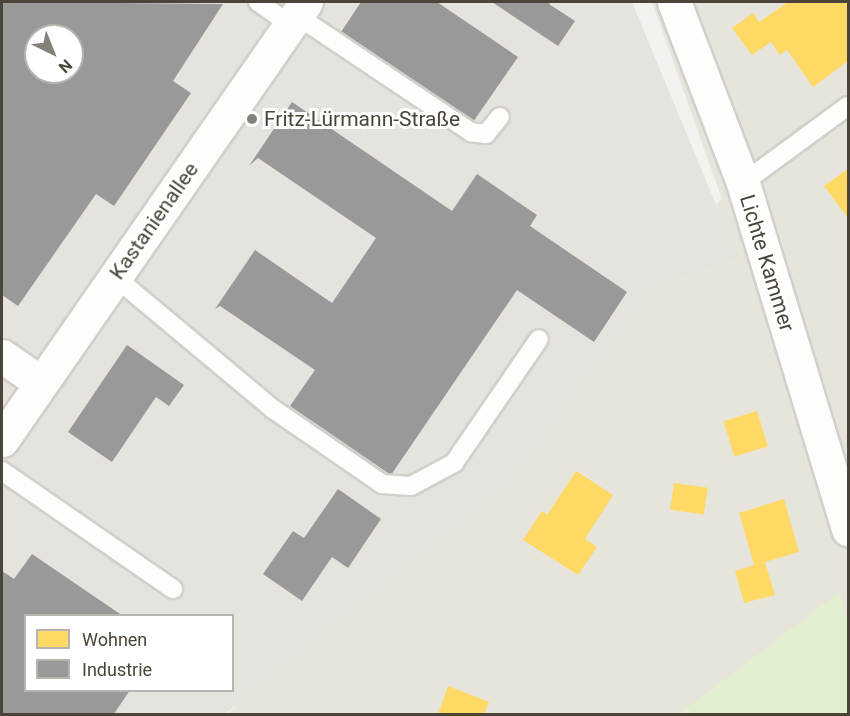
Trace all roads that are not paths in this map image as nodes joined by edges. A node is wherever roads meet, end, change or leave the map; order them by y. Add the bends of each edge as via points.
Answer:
1 (258, 2) edge
2 (674, 2) edge
3 (297, 14) edge
4 (849, 106) edge
5 (500, 117) dead end
6 (743, 183) junction
7 (115, 277) junction
8 (539, 339) dead end
9 (2, 356) edge
10 (41, 383) junction
11 (2, 440) edge
12 (2, 471) edge
13 (849, 530) edge
14 (173, 589) dead end

1 - 3 lane
2 - 6 street, Lichte Kammer
3 - 5 lane via 471,132 486,134
3 - 7 street, Kastanienallee
4 - 6 lane
6 - 13 street, Lichte Kammer
7 - 8 lane via 273,409 382,484 411,486 454,463
7 - 10 street, Kastanienallee
9 - 10 street
10 - 11 street, Kastanienallee
12 - 14 lane

